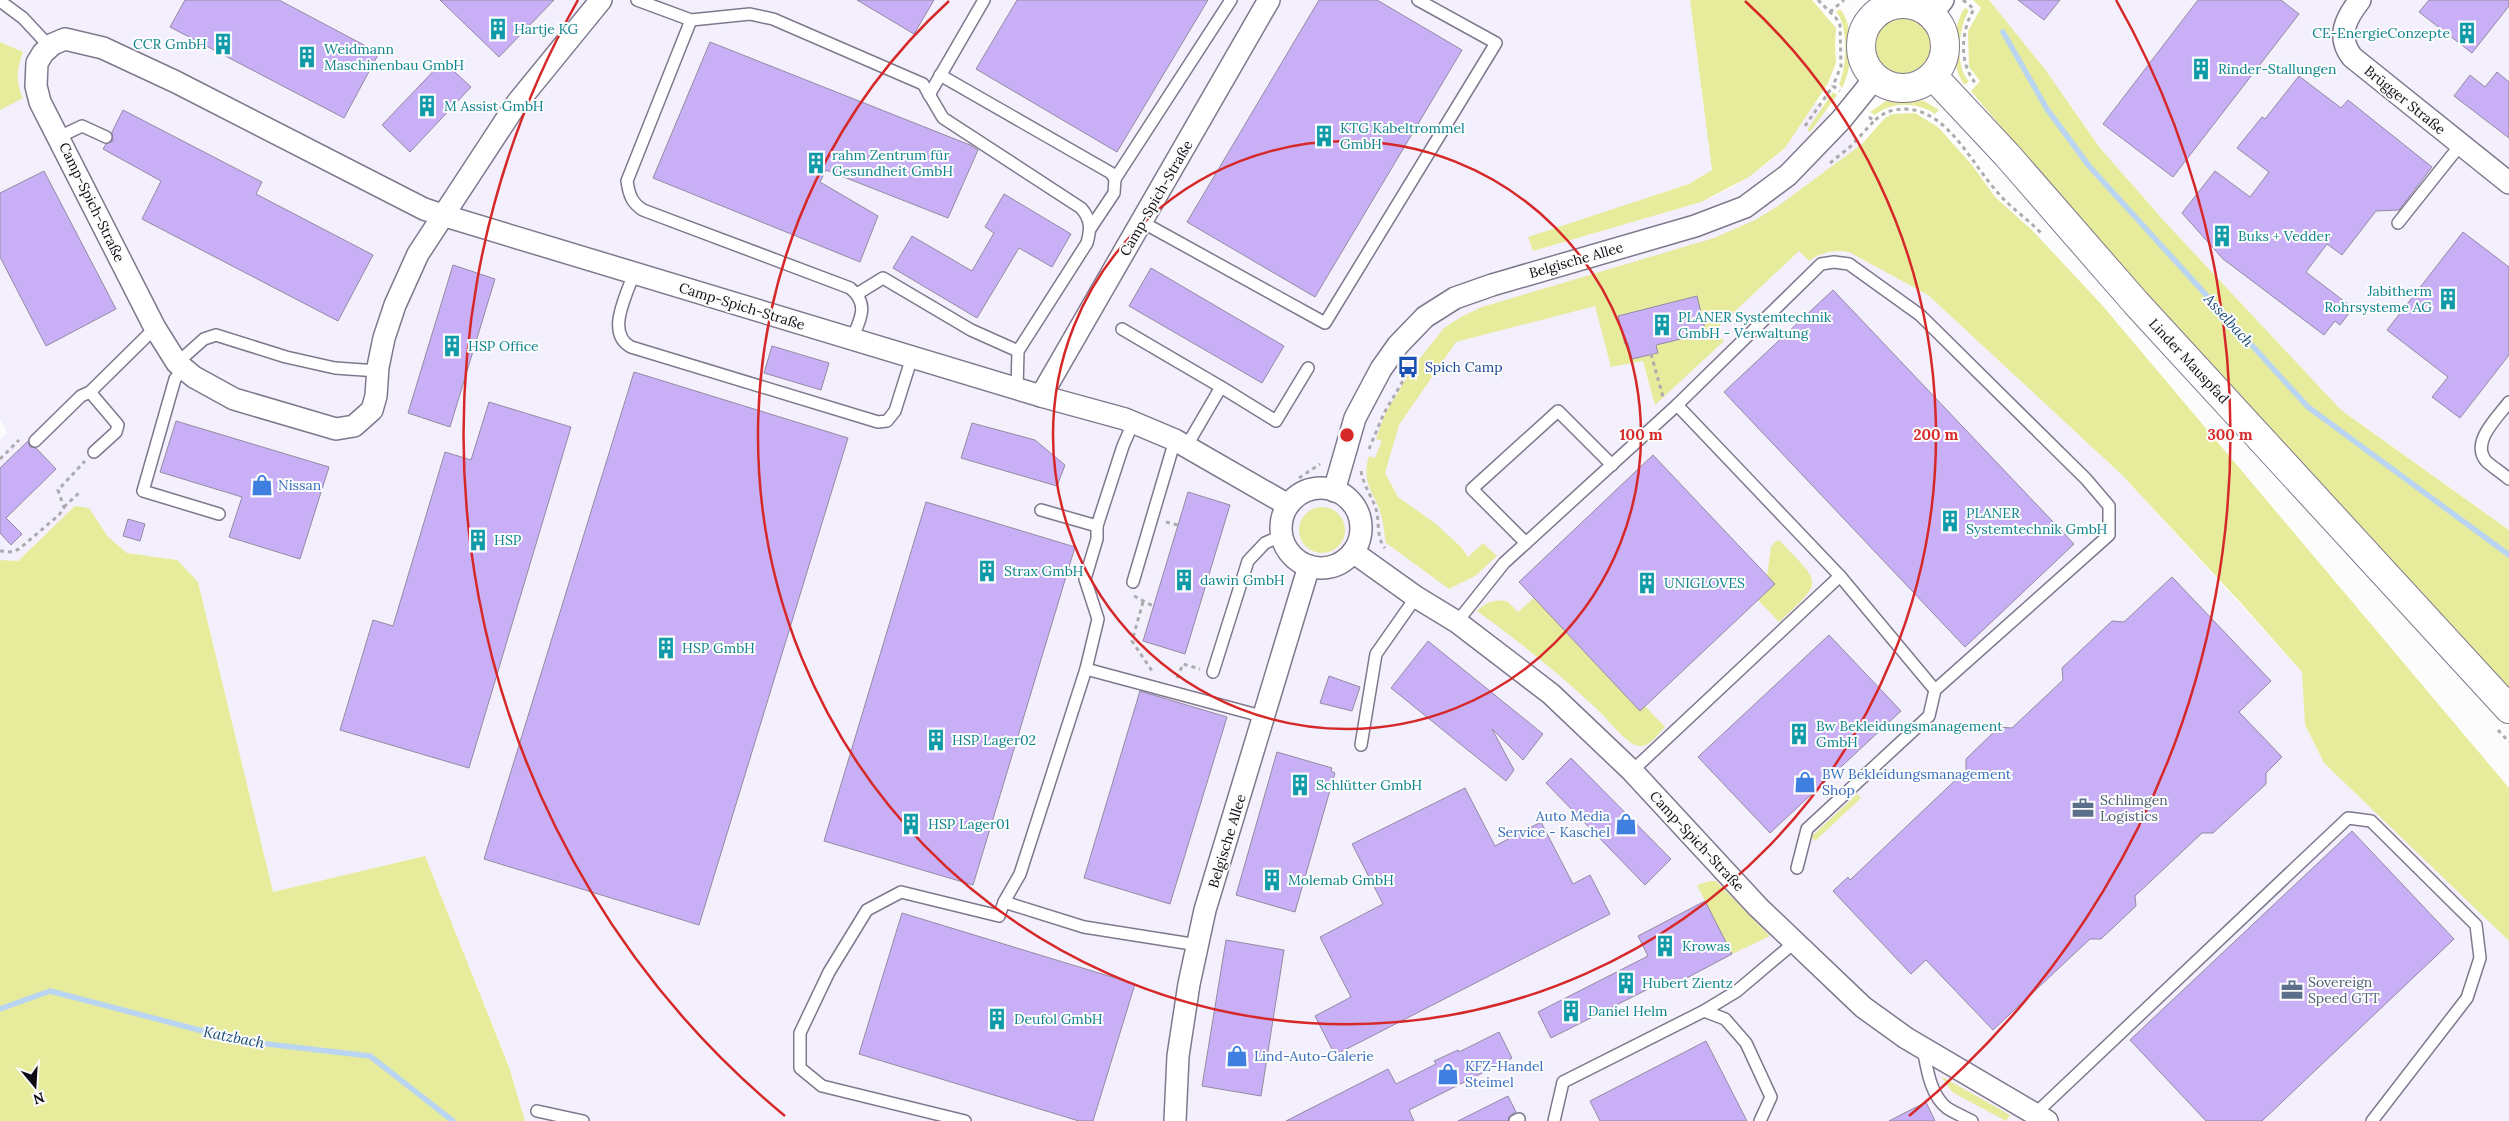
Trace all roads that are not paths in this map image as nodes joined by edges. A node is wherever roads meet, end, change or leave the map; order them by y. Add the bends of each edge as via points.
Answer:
1 (601, 0) edge
2 (637, 0) edge
3 (984, 0) edge
4 (1231, 0) edge
5 (1418, 0) edge
6 (2360, 0) edge
7 (0, 1) edge
8 (1267, 1) edge
9 (1937, 7) edge
10 (1865, 8) edge
11 (691, 20) junction
12 (50, 47) junction
13 (940, 75) junction
14 (1933, 76) junction
15 (1875, 78) junction
16 (929, 95) junction
17 (59, 137) junction
18 (106, 137) dead end
19 (2461, 144) junction
20 (1115, 179) junction
21 (2509, 182) edge
22 (442, 215) junction
23 (1142, 222) junction
24 (2398, 223) dead end
25 (1090, 229) junction
26 (634, 273) junction
27 (857, 294) junction
28 (155, 328) junction
29 (1122, 329) dead end
30 (852, 339) junction
31 (1018, 351) junction
32 (912, 357) junction
33 (181, 365) junction
34 (1308, 368) dead end
35 (378, 371) junction
36 (1221, 388) junction
37 (1017, 389) junction
38 (90, 392) junction
39 (1042, 396) junction
40 (2509, 402) edge
41 (1677, 405) junction
42 (1133, 423) junction
43 (35, 441) road end
44 (1180, 444) junction
45 (94, 452) road end
46 (1612, 465) junction
47 (2509, 479) edge
48 (1334, 491) junction
49 (1288, 505) junction
50 (1041, 510) dead end
51 (219, 514) dead end
52 (1098, 526) junction
53 (1281, 536) junction
54 (1526, 543) junction
55 (1352, 552) junction
56 (1309, 566) junction
57 (1840, 576) junction
58 (1133, 582) dead end
59 (1416, 597) junction
60 (1457, 622) junction
61 (1086, 670) junction
62 (1213, 672) road end
63 (1935, 690) junction
64 (1265, 717) junction
65 (2502, 719) edge
66 (1361, 745) dead end
67 (1632, 772) junction
68 (1797, 868) dead end
69 (1004, 902) junction
70 (1796, 942) junction
71 (1198, 946) junction
72 (1704, 1011) junction
73 (1923, 1049) junction
74 (537, 1111) dead end
75 (2041, 1117) edge
76 (583, 1121) edge
77 (965, 1121) edge
78 (1175, 1121) edge
79 (1554, 1121) edge
80 (1760, 1121) edge
81 (1972, 1121) edge
82 (2372, 1121) edge

1 - 22 street, Camp-Spich-Straße via 517,103
2 - 11 lane
3 - 13 lane
4 - 20 lane
5 - 23 lane via 1496,43 1325,323
6 - 19 street, Brügger Straße via 2343,28 2346,49
7 - 12 lane via 23,18
8 - 23 street, Camp-Spich-Straße
9 - 10 street via 1896,5 1884,9
9 - 14 street via 1945,45 1944,56
10 - 15 street via 1862,54 1866,67
11 - 16 lane via 750,14 773,19 923,84
11 - 27 lane via 627,181 629,195 635,205 850,288
12 - 17 street, Camp-Spich-Straße via 37,63 36,86 40,102
12 - 22 street, Camp-Spich-Straße via 66,40 103,48 131,60 412,203
13 - 16 lane
13 - 20 lane via 1111,173
14 - 15 street via 1911,88 1886,85
14 - 65 street, Linder Mauspfad via 2007,155
15 - 48 street, Belgische Allee via 1788,175 1745,206 1695,226 1492,284 1455,298 1425,317 1398,345 1381,369 1360,410
16 - 25 lane via 943,118 1081,208 1087,214
17 - 18 lane via 82,126
17 - 28 street, Camp-Spich-Straße
19 - 21 street, Brügger Straße
19 - 24 lane
20 - 25 lane via 1114,193
22 - 26 street, Camp-Spich-Straße
22 - 35 street, Camp-Spich-Straße via 418,254 394,305
23 - 39 street, Camp-Spich-Straße
25 - 31 lane via 1087,243
26 - 30 street, Camp-Spich-Straße
26 - 32 lane via 619,318 617,332 622,343 878,422 887,421 896,411
27 - 30 lane via 863,312
27 - 31 lane via 883,278 971,330
28 - 33 street, Camp-Spich-Straße
28 - 38 lane
29 - 36 lane
30 - 32 street, Camp-Spich-Straße
31 - 37 lane
32 - 37 street, Camp-Spich-Straße
33 - 35 lane via 204,339 216,335 286,357 327,366
33 - 35 street, Camp-Spich-Straße via 208,385 234,398 336,429 354,426 372,410
33 - 51 lane via 143,491
34 - 36 lane via 1276,421
36 - 44 lane
37 - 39 street, Camp-Spich-Straße
38 - 43 lane via 80,396
38 - 45 lane via 118,424 116,432
39 - 42 street, Camp-Spich-Straße
40 - 47 lane via 2482,439 2481,451 2486,461
41 - 46 lane
41 - 57 lane
41 - 63 lane via 1821,264 1849,264 1920,315 2086,479 2109,506 2109,535
42 - 44 street, Camp-Spich-Straße
42 - 52 lane
44 - 49 street, Camp-Spich-Straße
44 - 58 lane
46 - 54 lane
46 - 54 lane via 1558,411 1472,489
48 - 49 street via 1322,488 1309,490
48 - 55 street via 1354,506 1359,517 1360,535
49 - 53 street via 1282,520
50 - 52 lane
52 - 61 lane via 1098,539 1085,579 1098,619
53 - 56 street via 1291,555
53 - 62 lane via 1265,544 1248,562
54 - 60 lane via 1504,563
55 - 56 street via 1333,566
55 - 59 street, Camp-Spich-Straße
56 - 64 street, Belgische Allee
57 - 63 lane
57 - 67 lane
59 - 60 street, Camp-Spich-Straße
59 - 66 lane via 1376,654
60 - 67 street, Camp-Spich-Straße via 1551,694
61 - 64 lane
61 - 69 lane via 1020,874
63 - 68 lane via 1929,716 1807,829
64 - 71 street, Belgische Allee via 1205,910
67 - 70 street, Camp-Spich-Straße via 1751,900
69 - 71 lane via 1084,927
69 - 77 lane via 999,916 901,892 867,910 829,972 800,1033 800,1068 822,1086
70 - 72 lane via 1737,991
70 - 73 street, Camp-Spich-Straße via 1863,1006
71 - 78 street, Belgische Allee via 1188,984 1178,1056
72 - 79 lane via 1562,1082
72 - 80 lane via 1725,1019 1746,1043 1771,1097
73 - 75 street, Camp-Spich-Straße
73 - 81 lane via 1932,1086 1939,1098 1946,1107
74 - 76 lane
75 - 82 lane via 2348,818 2371,822 2476,925 2480,958 2467,998

